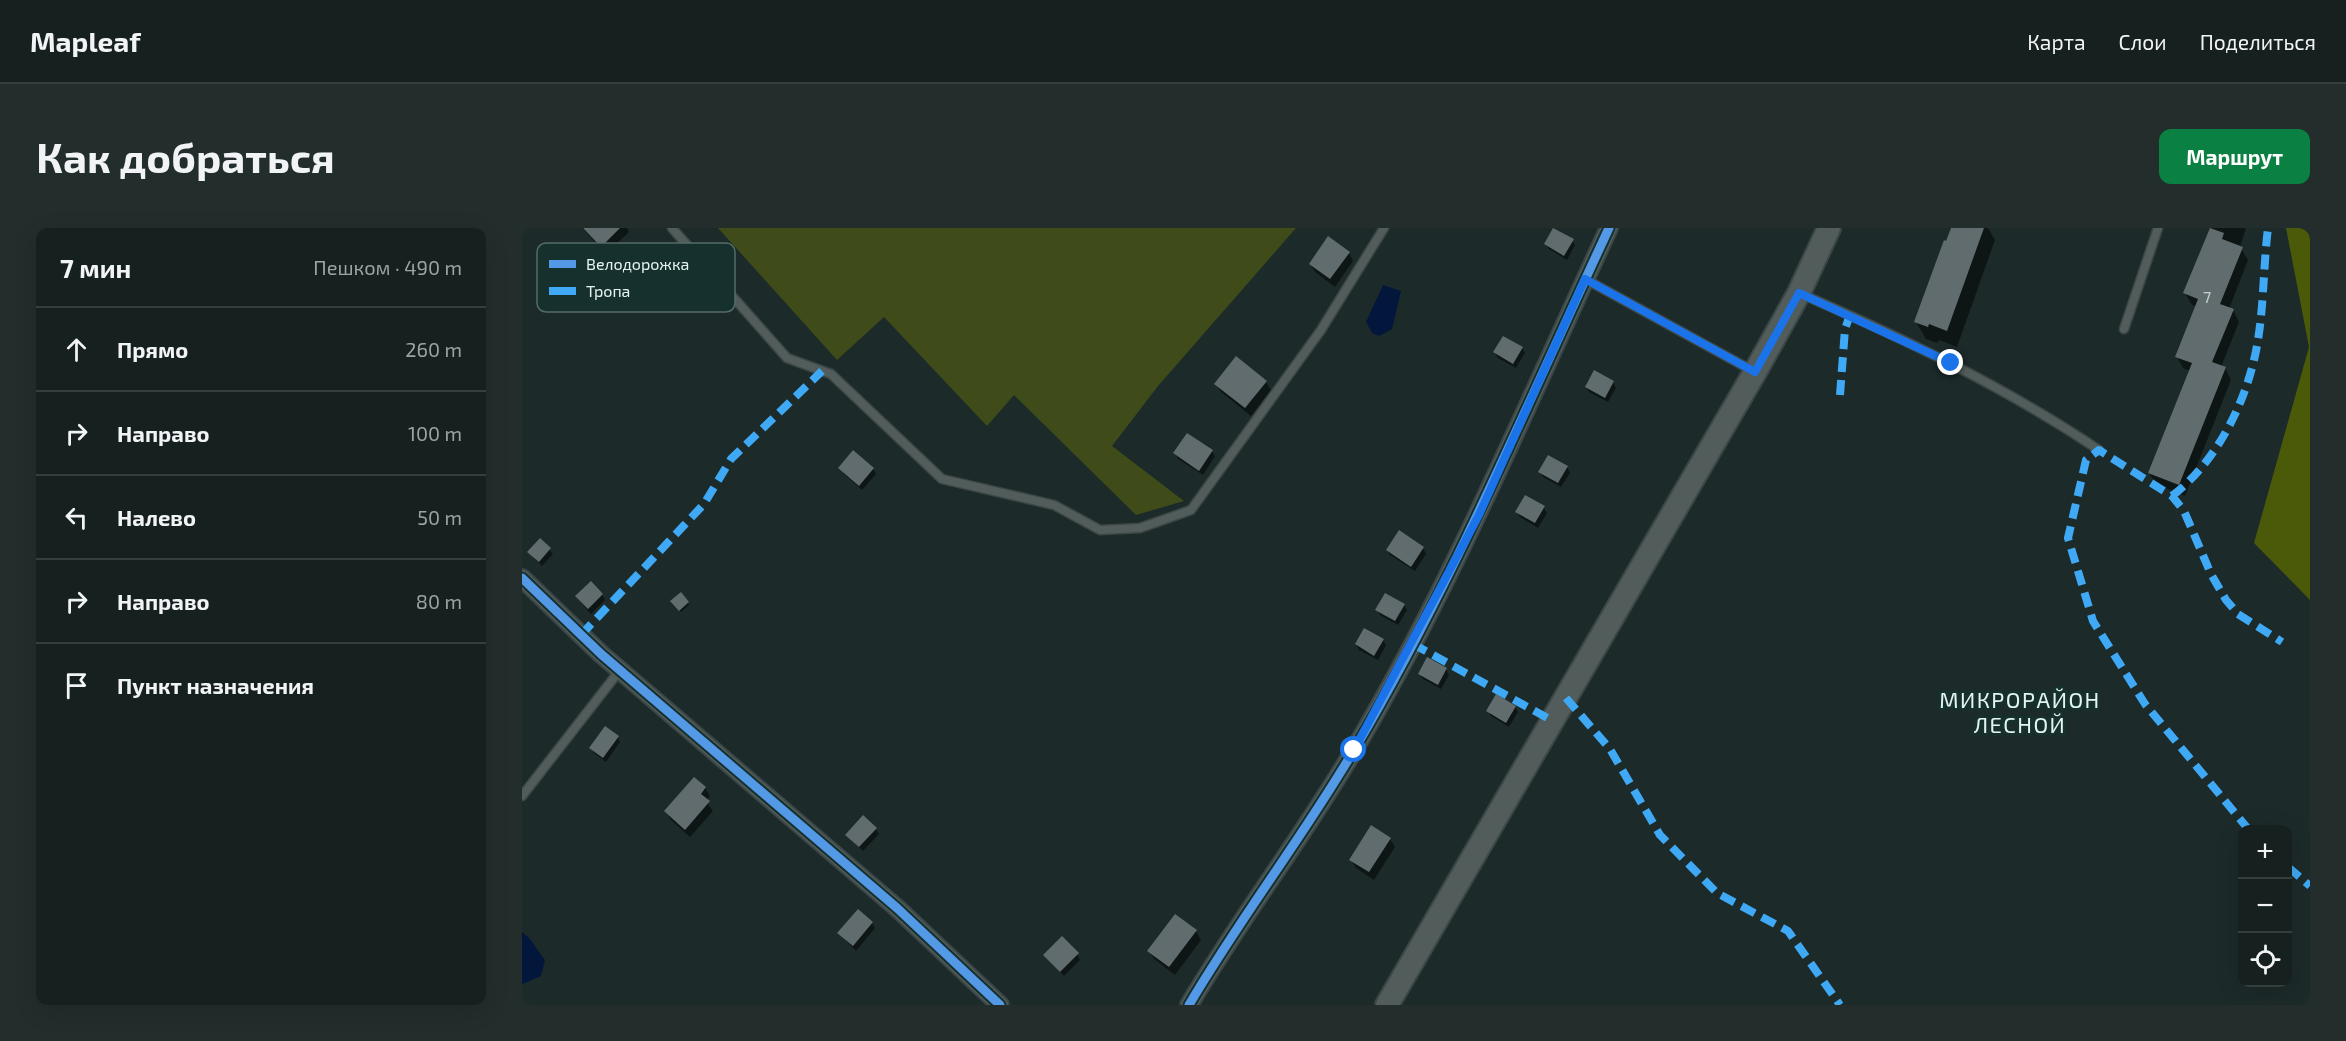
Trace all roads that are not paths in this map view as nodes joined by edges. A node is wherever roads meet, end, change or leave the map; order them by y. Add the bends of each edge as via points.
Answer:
1 (672, 228) edge
2 (1384, 228) edge
3 (1609, 228) edge
4 (1829, 228) edge
5 (2158, 228) edge
6 (685, 243) edge
7 (1585, 279) junction
8 (1799, 293) junction
9 (735, 299) edge
10 (2124, 329) dead end
11 (1755, 372) junction
12 (2099, 450) dead end
13 (522, 579) edge
14 (620, 670) junction
15 (522, 796) edge
16 (1000, 1005) edge
17 (1189, 1005) edge
18 (1387, 1005) edge

1 - 6 lane
2 - 9 lane via 1321,330 1191,510 1140,528 1100,530 1054,505 942,479 831,374 787,358
3 - 7 street
4 - 8 main road
5 - 10 lane
7 - 11 lane
7 - 17 street via 1479,515 1402,663 1354,750
8 - 11 main road
8 - 12 lane via 1951,363
11 - 18 main road
13 - 14 street
14 - 15 lane
14 - 16 street via 897,908

